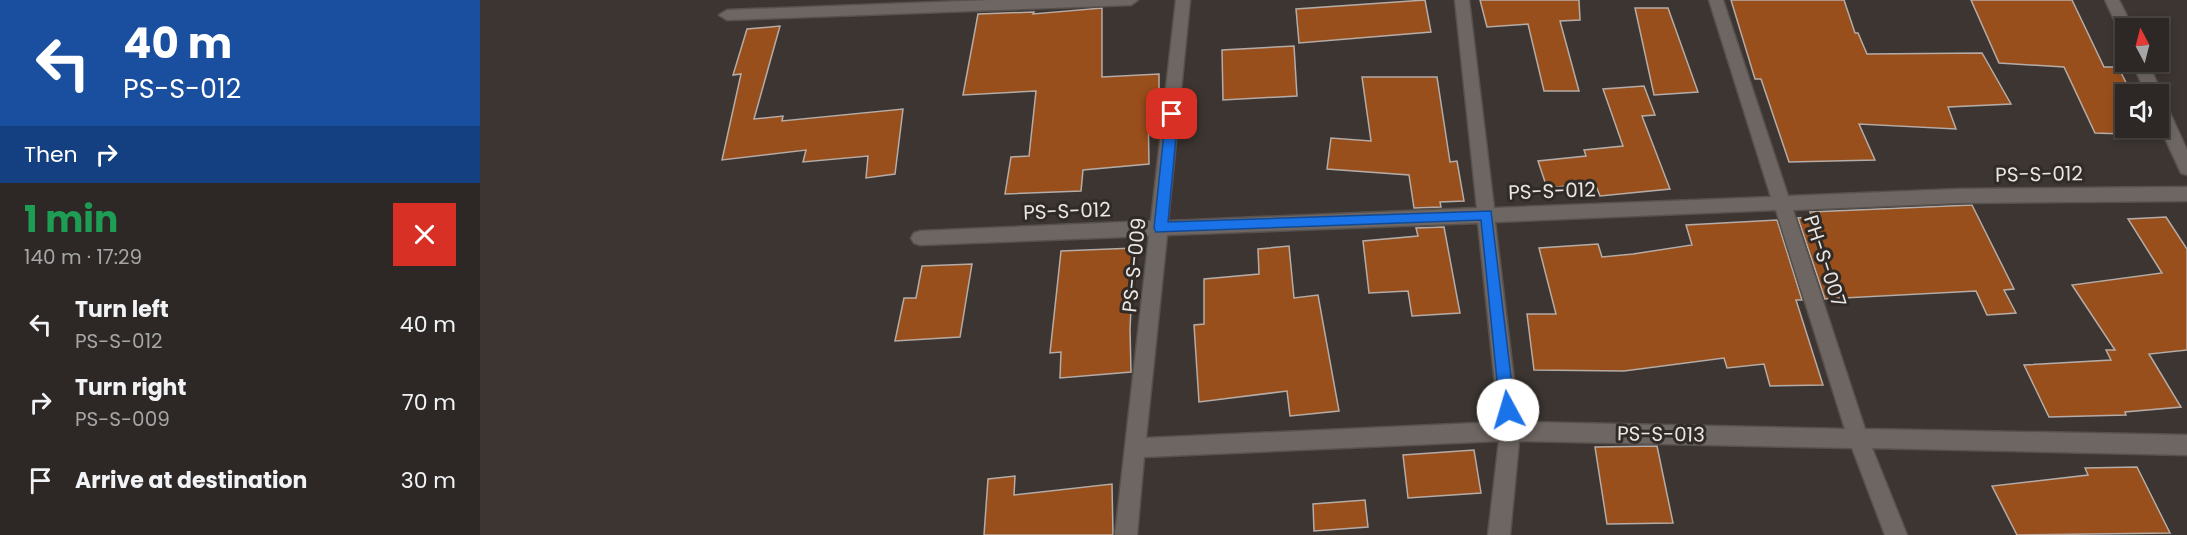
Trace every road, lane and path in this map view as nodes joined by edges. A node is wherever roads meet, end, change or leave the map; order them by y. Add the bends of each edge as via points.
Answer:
1 (1131, 0) edge
2 (1183, 0) edge
3 (1462, 0) edge
4 (1716, 0) edge
5 (2112, 0) edge
6 (727, 15) dead end
7 (2120, 18) edge
8 (2169, 128) edge
9 (2187, 168) edge
10 (2187, 194) edge
11 (1782, 202) junction
12 (1487, 214) junction
13 (1161, 228) junction
14 (920, 238) dead end
15 (1510, 431) junction
16 (1858, 437) junction
17 (2187, 445) edge
18 (1136, 448) junction
19 (1126, 535) edge
20 (1499, 535) edge
21 (1896, 535) edge

1 - 6 street
2 - 13 street, PS-S-009
3 - 12 street
4 - 11 street, PH-S-007
5 - 7 street
8 - 9 street
10 - 11 street, PS-S-012
11 - 12 street, PS-S-012
11 - 16 street, PH-S-007
12 - 13 street, PS-S-012
12 - 15 street
13 - 14 street, PS-S-012
13 - 18 street, PS-S-009
15 - 16 street, PS-S-013
15 - 18 street, PS-S-013
15 - 20 street
16 - 17 street, PS-S-013
16 - 21 street, PH-S-007
18 - 19 street, PS-S-009

